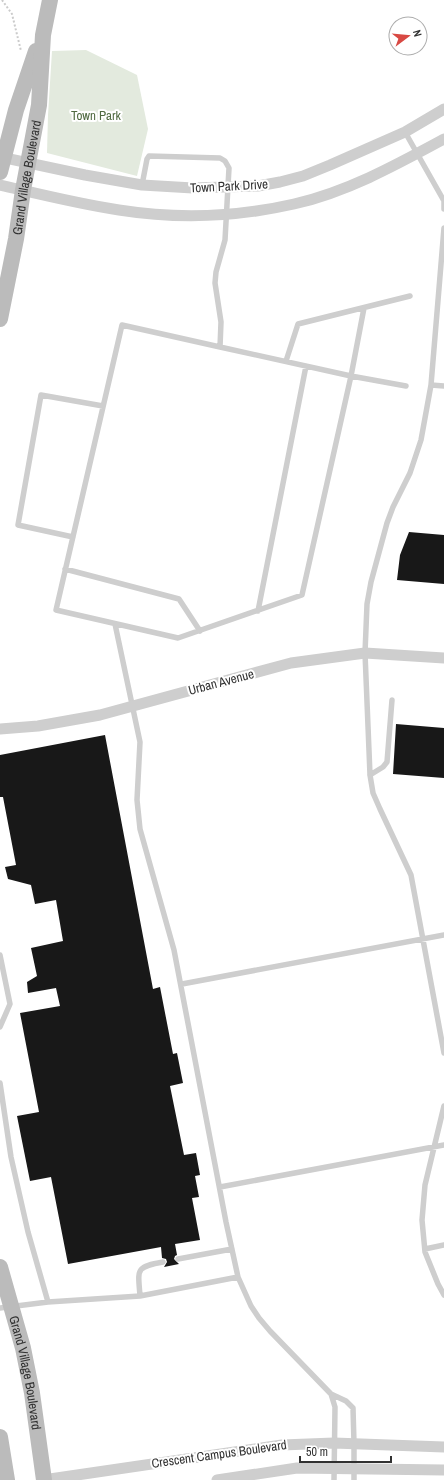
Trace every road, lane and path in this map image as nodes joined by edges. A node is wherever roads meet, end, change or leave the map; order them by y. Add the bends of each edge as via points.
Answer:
1 (2, 0) edge
2 (50, 0) edge
3 (42, 35) junction
4 (34, 56) junction
5 (444, 109) edge
6 (405, 132) junction
7 (444, 139) edge
8 (417, 154) junction
9 (1, 162) edge
10 (29, 163) junction
11 (0, 185) edge
12 (142, 185) junction
13 (229, 188) junction
14 (23, 190) junction
15 (444, 210) edge
16 (227, 214) junction
17 (444, 228) edge
18 (410, 296) dead end
19 (364, 308) junction
20 (0, 319) edge
21 (220, 346) junction
22 (286, 361) junction
23 (306, 366) junction
24 (351, 376) junction
25 (431, 385) junction
26 (406, 386) dead end
27 (444, 386) edge
28 (103, 406) junction
29 (73, 537) junction
30 (65, 569) junction
31 (258, 610) junction
32 (115, 624) junction
33 (200, 631) junction
34 (365, 653) junction
35 (444, 658) edge
36 (392, 700) dead end
37 (132, 706) junction
38 (0, 729) edge
39 (370, 775) junction
40 (444, 935) edge
41 (422, 939) junction
42 (0, 955) edge
43 (182, 984) junction
44 (3, 1014) edge
45 (0, 1027) edge
46 (444, 1053) edge
47 (0, 1083) edge
48 (444, 1106) edge
49 (444, 1145) edge
50 (434, 1147) junction
51 (220, 1186) junction
52 (444, 1245) edge
53 (232, 1249) junction
54 (425, 1249) junction
55 (178, 1259) dead end
56 (163, 1262) dead end
57 (0, 1267) edge
58 (238, 1277) junction
59 (444, 1295) edge
60 (140, 1296) junction
61 (48, 1302) junction
62 (6, 1307) edge
63 (331, 1394) junction
64 (0, 1437) edge
65 (334, 1443) junction
66 (354, 1443) junction
67 (444, 1446) edge
68 (334, 1468) junction
69 (354, 1468) junction
70 (444, 1470) edge
71 (7, 1480) edge
72 (44, 1480) edge
73 (217, 1480) edge
74 (334, 1480) edge
75 (354, 1480) edge

1 - 4 path via 12,14 21,52
2 - 3 street, Grand Village Boulevard
3 - 4 street, Grand Village Boulevard
3 - 10 street, Grand Village Boulevard via 39,105
4 - 9 street, Grand Village Boulevard
5 - 6 street, Town Park Drive
6 - 8 lane
6 - 13 street, Town Park Drive via 303,176 258,186
7 - 8 street, Town Park Drive
8 - 15 lane via 444,201
8 - 16 street, Town Park Drive via 372,177 295,204
9 - 10 street, Town Park Drive
10 - 12 street, Town Park Drive
10 - 14 street, Grand Village Boulevard
11 - 14 street, Town Park Drive
12 - 13 street, Town Park Drive
12 - 13 lane via 149,156 220,158 229,168
13 - 16 lane
14 - 16 street, Town Park Drive via 118,210 152,214
14 - 20 street, Grand Village Boulevard
16 - 21 lane via 225,240 215,283 221,322
17 - 25 lane
18 - 19 lane
19 - 22 lane via 298,324
19 - 24 lane
21 - 22 lane
21 - 28 lane via 122,325
22 - 23 lane
23 - 24 lane
23 - 31 lane
24 - 26 lane
24 - 31 lane via 302,595
25 - 27 lane
25 - 34 lane via 421,440 410,473 387,523 371,582 367,604
28 - 29 lane
28 - 29 lane via 41,395 18,525
29 - 30 lane
30 - 32 lane via 56,610
30 - 33 lane via 179,599
31 - 33 lane
32 - 33 lane via 178,638
32 - 37 lane
34 - 35 street, Urban Avenue
34 - 37 street, Urban Avenue via 291,663
34 - 39 lane
36 - 39 lane via 387,762
37 - 38 street, Urban Avenue via 68,721
37 - 43 lane via 140,742 137,800 140,829
39 - 41 lane via 373,793 411,875
40 - 41 lane
41 - 43 lane
41 - 46 lane
42 - 44 lane via 10,1004
43 - 51 lane
44 - 45 lane
47 - 61 lane via 13,1164 28,1232
48 - 50 lane
49 - 50 lane
50 - 51 lane
50 - 54 lane via 424,1186 422,1220
51 - 53 lane
52 - 54 lane
53 - 55 lane
53 - 58 lane
54 - 59 lane
56 - 60 lane via 146,1265 140,1269
57 - 62 street, Grand Village Boulevard
58 - 60 lane
58 - 63 lane via 259,1318
60 - 61 lane
61 - 62 lane
62 - 72 street, Grand Village Boulevard via 23,1348
63 - 65 lane via 335,1407
63 - 66 lane via 346,1400 353,1408
64 - 71 street
65 - 66 street, Crescent Campus Boulevard
65 - 68 lane
65 - 72 street, Crescent Campus Boulevard via 305,1443 249,1449
66 - 67 street, Crescent Campus Boulevard
66 - 69 lane
68 - 69 street, Crescent Campus Boulevard
68 - 73 street, Crescent Campus Boulevard via 297,1468
68 - 74 lane
69 - 70 street, Crescent Campus Boulevard
69 - 75 lane

